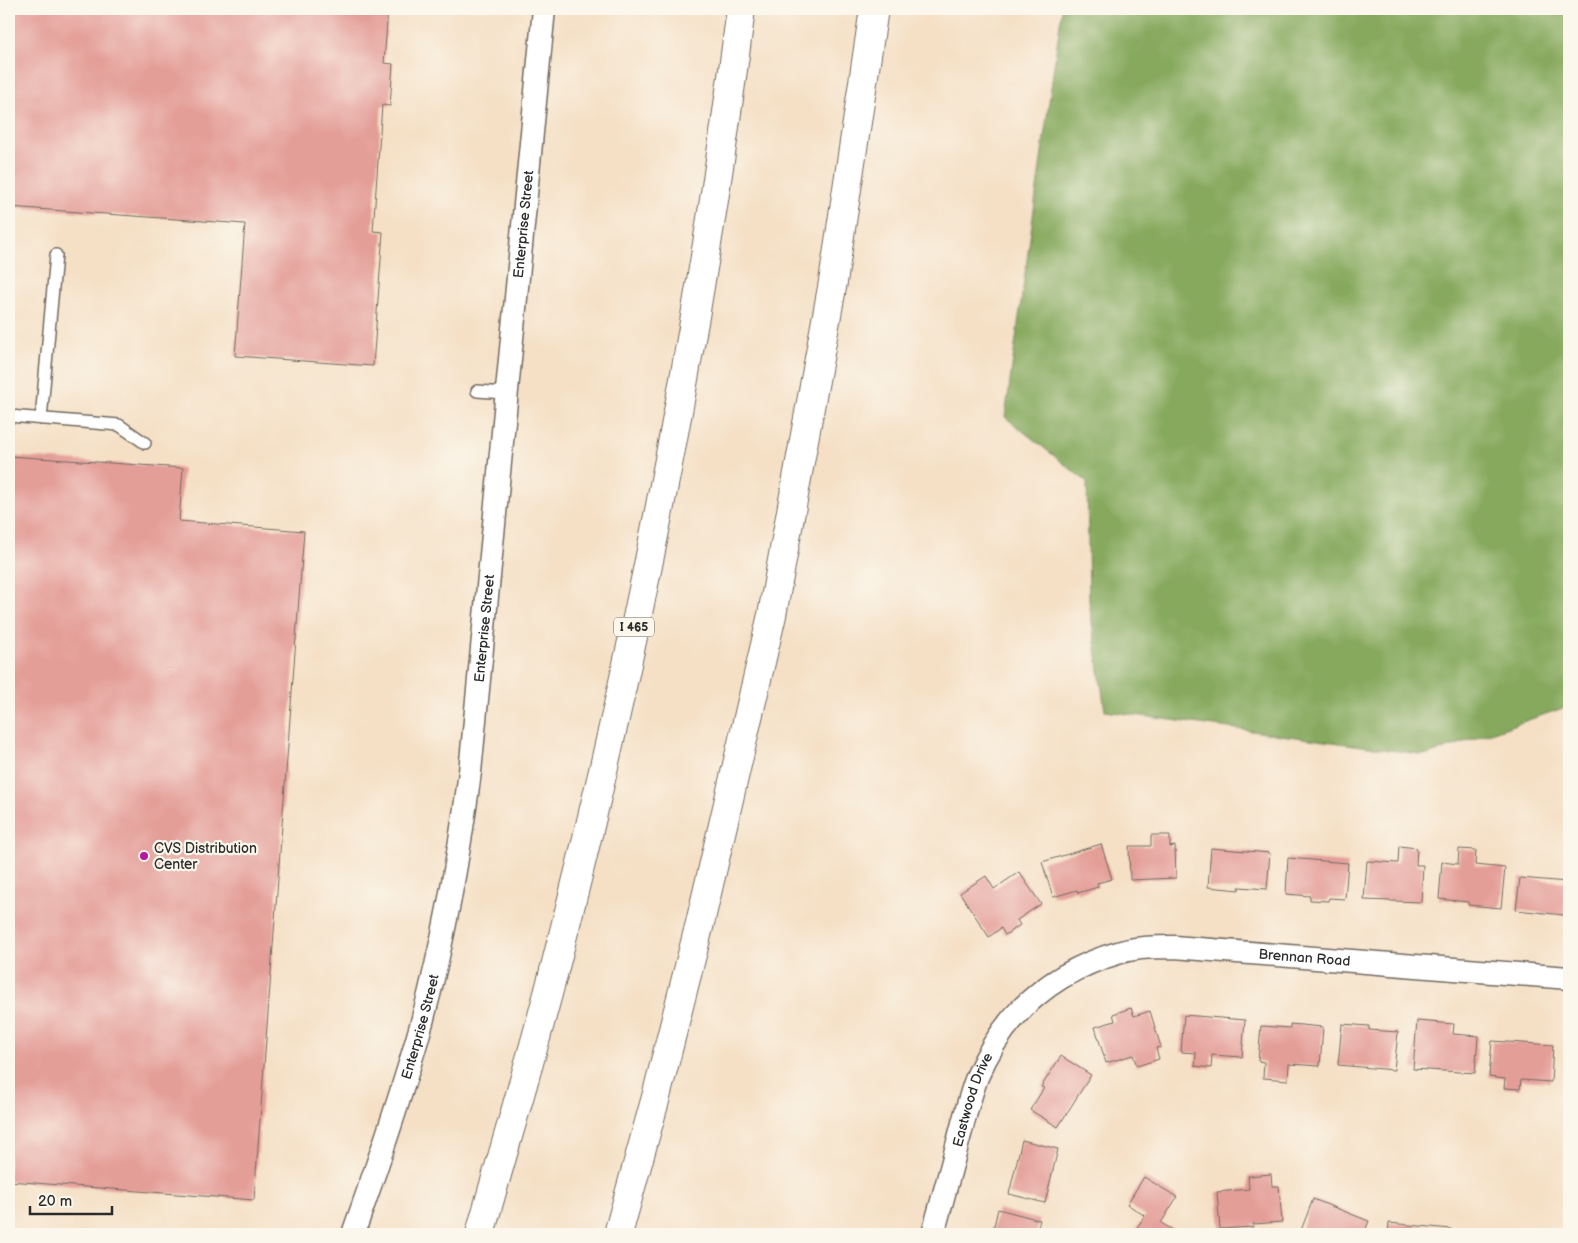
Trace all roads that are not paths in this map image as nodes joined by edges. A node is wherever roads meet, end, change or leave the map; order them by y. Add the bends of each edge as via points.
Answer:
1 (544, 9) edge
2 (741, 9) edge
3 (874, 9) edge
4 (56, 255) dead end
5 (477, 391) dead end
6 (506, 393) junction
7 (9, 416) edge
8 (41, 419) junction
9 (145, 443) dead end
10 (1569, 978) edge
11 (1049, 986) joint
12 (353, 1234) edge
13 (480, 1234) edge
14 (618, 1234) edge
15 (933, 1234) edge

1 - 6 street, Enterprise Street
2 - 13 highway, I 465 via 714,204 669,459 613,726 555,968
3 - 14 highway via 834,282 772,615 700,923
4 - 8 lane
5 - 6 lane
6 - 12 street, Enterprise Street via 470,772 448,910 408,1069
7 - 8 lane
8 - 9 lane via 119,425
10 - 11 street, Brennan Road via 1174,947 1134,949 1096,960 1061,976
11 - 15 street, Eastwood Drive via 1007,1026 982,1066 969,1101

